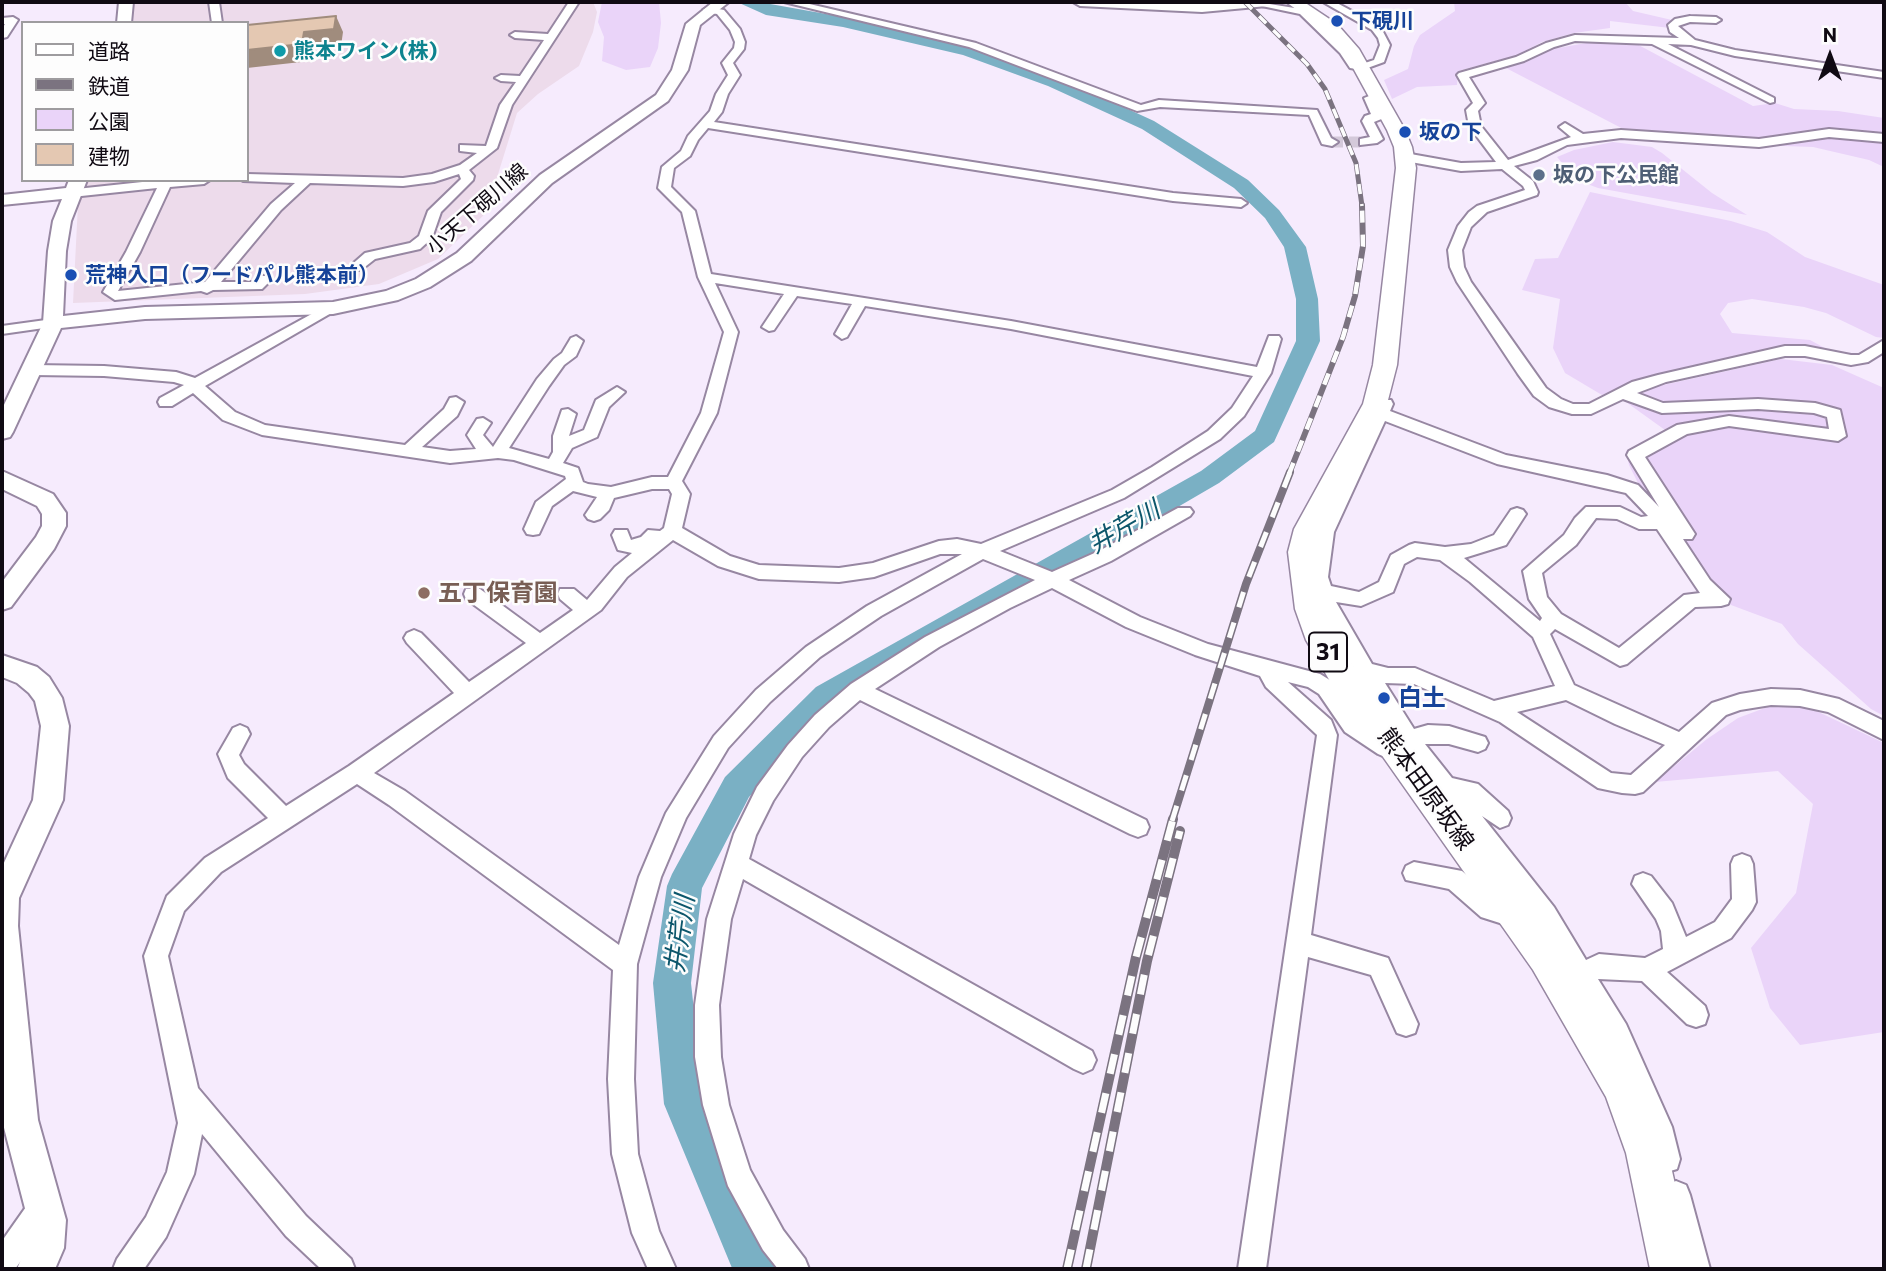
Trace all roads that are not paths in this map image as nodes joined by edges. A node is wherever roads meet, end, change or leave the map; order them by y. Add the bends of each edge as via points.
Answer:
1 (126, 2) edge
2 (214, 2) edge
3 (574, 2) edge
4 (789, 2) edge
5 (1080, 2) edge
6 (1264, 2) edge
7 (1294, 2) edge
8 (1328, 2) edge
9 (1232, 4) edge
10 (715, 6) edge
11 (1707, 8) dead end
12 (2, 21) edge
13 (124, 21) edge
14 (217, 21) edge
15 (6, 35) edge
16 (515, 35) dead end
17 (552, 37) junction
18 (1650, 39) junction
19 (1691, 42) junction
20 (1715, 49) junction
21 (1684, 57) junction
22 (1362, 68) junction
23 (1884, 75) edge
24 (501, 78) dead end
25 (523, 79) junction
26 (1731, 80) junction
27 (1374, 97) junction
28 (1770, 100) dead end
29 (705, 124) junction
30 (1566, 127) dead end
31 (1581, 138) junction
32 (1884, 138) edge
33 (1332, 142) dead end
34 (1364, 142) dead end
35 (464, 149) dead end
36 (489, 150) junction
37 (1405, 157) junction
38 (1505, 164) junction
39 (272, 167) dead end
40 (462, 169) junction
41 (248, 178) edge
42 (263, 178) junction
43 (307, 179) junction
44 (167, 182) edge
45 (75, 187) edge
46 (2, 200) edge
47 (1241, 203) dead end
48 (356, 267) dead end
49 (705, 278) junction
50 (265, 279) dead end
51 (208, 288) junction
52 (794, 290) junction
53 (861, 301) junction
54 (328, 309) junction
55 (53, 323) junction
56 (769, 327) dead end
57 (2, 330) edge
58 (842, 334) dead end
59 (1274, 339) dead end
60 (576, 341) dead end
61 (1884, 345) edge
62 (536, 368) dead end
63 (33, 370) junction
64 (1263, 373) junction
65 (541, 385) junction
66 (196, 387) junction
67 (617, 392) dead end
68 (1624, 394) junction
69 (166, 402) dead end
70 (456, 402) dead end
71 (568, 414) dead end
72 (483, 423) dead end
73 (2, 432) edge
74 (534, 441) dead end
75 (408, 451) junction
76 (492, 453) junction
77 (523, 456) junction
78 (557, 459) junction
79 (2, 479) edge
80 (575, 481) junction
81 (673, 483) junction
82 (607, 493) junction
83 (1184, 512) dead end
84 (1517, 514) dead end
85 (594, 515) dead end
86 (1662, 522) junction
87 (673, 525) junction
88 (533, 530) dead end
89 (621, 535) dead end
90 (987, 553) junction
91 (1445, 554) junction
92 (1052, 580) junction
93 (1323, 591) junction
94 (473, 594) dead end
95 (567, 594) dead end
96 (1721, 599) junction
97 (2, 600) edge
98 (589, 608) junction
99 (1547, 626) junction
100 (414, 638) dead end
101 (540, 643) junction
102 (2, 666) edge
103 (1268, 671) junction
104 (1367, 671) junction
105 (858, 690) junction
106 (1567, 691) junction
107 (468, 694) junction
108 (1491, 709) junction
109 (1884, 731) edge
110 (240, 734) dead end
111 (1391, 737) junction
112 (1680, 742) junction
113 (1478, 743) dead end
114 (357, 773) junction
115 (1446, 786) junction
116 (1500, 818) dead end
117 (285, 820) junction
118 (1138, 827) dead end
119 (735, 863) junction
120 (1742, 864) dead end
121 (1414, 873) dead end
122 (1643, 884) dead end
123 (1503, 913) junction
124 (2, 926) edge
125 (1300, 943) junction
126 (1676, 955) junction
127 (625, 964) junction
128 (1647, 970) junction
129 (1581, 975) junction
130 (1696, 1014) dead end
131 (1406, 1024) dead end
132 (1083, 1060) dead end
133 (184, 1091) junction
134 (43, 1206) junction
135 (2, 1264) edge
136 (36, 1269) edge
137 (127, 1269) edge
138 (341, 1269) edge
139 (662, 1269) edge
140 (795, 1269) edge
141 (1252, 1269) edge
142 (1656, 1269) edge
143 (1672, 1269) edge
144 (1696, 1269) edge

1 - 13 main road
2 - 14 street
3 - 17 street
4 - 33 street via 958,41 1141,109 1159,103 1313,112 1326,141
5 - 9 main road via 1176,8
6 - 9 main road
6 - 27 street via 1292,7 1315,21 1343,51
7 - 22 main road, 熊本田原坂線 / 31 via 1331,27
8 - 22 street via 1376,28 1383,38 1379,62
10 - 29 street via 740,42 727,63 734,75
10 - 54 main road, 小天下硯川線 via 693,24 680,70 662,98 546,179 464,257 423,283 391,296
11 - 19 street via 1716,20 1690,19 1673,25
12 - 15 street via 13,20
16 - 17 street
17 - 25 street
18 - 19 street
18 - 21 street
18 - 38 street via 1575,38 1520,60 1463,75 1479,103 1472,110 1475,126
19 - 20 street
20 - 21 street
20 - 23 street
20 - 26 street via 1745,75
21 - 26 street
22 - 27 main road, 熊本田原坂線 / 31
24 - 25 street
25 - 36 street via 497,109
26 - 28 street
27 - 34 street via 1378,118 1368,121 1377,139
27 - 37 main road, 熊本田原坂線 / 31 via 1396,130
29 - 47 street via 1160,195
29 - 49 street via 686,153 668,167 663,182 688,211
30 - 31 street
31 - 32 street via 1621,134 1759,143 1829,133
31 - 38 street
35 - 36 street
36 - 40 street
37 - 38 street via 1461,167
37 - 111 main road, 熊本田原坂線 / 31 via 1385,365 1376,404 1308,529 1302,552 1310,609 1321,640
38 - 68 street via 1532,192 1482,209 1470,218 1455,250 1464,282 1523,371 1555,403 1591,409
39 - 42 street
40 - 43 street via 421,180
40 - 48 street via 467,180 435,211 425,238 415,246 370,256
41 - 42 street
42 - 43 street
43 - 51 street via 276,207
44 - 45 street
44 - 51 street via 110,292 125,296
45 - 46 main road
45 - 55 main road via 57,251
49 - 52 street
49 - 81 street via 730,332 729,348 709,413
50 - 51 street via 257,286
52 - 53 street
52 - 56 street
53 - 58 street
53 - 64 street
54 - 55 main road, 小天下硯川線 via 145,313
54 - 66 street
55 - 57 street
55 - 63 main road
59 - 64 street
60 - 65 street
61 - 68 street via 1863,359 1851,360 1785,351 1663,378
62 - 65 street
63 - 66 street via 153,374 176,377
63 - 73 main road
64 - 90 street via 1238,412 1214,435 1105,499
65 - 76 street
66 - 69 street
66 - 75 street via 229,416 262,430
67 - 78 street via 601,404 591,433 566,444
68 - 96 street via 1662,408 1758,404 1834,414 1838,436 1729,421 1683,429 1636,455 1713,578
70 - 75 street via 452,412
71 - 78 street
72 - 76 street via 475,435
74 - 77 street
75 - 76 street via 450,457
76 - 77 street
77 - 78 street
78 - 80 street
79 - 97 main road via 45,500 54,513 54,526
80 - 82 street via 584,490
80 - 88 street via 545,502
81 - 82 street
81 - 87 street via 681,494
82 - 85 street
83 - 92 street
84 - 91 street via 1500,540
86 - 93 street via 1632,489 1503,460 1385,404 1325,532 1319,577
86 - 96 street via 1703,586
86 - 99 street via 1639,523 1620,513 1592,511 1570,540 1532,571
87 - 89 street via 631,547 624,545
87 - 90 street via 724,561 759,572 839,575 874,570 939,548 957,546
87 - 98 street
90 - 92 street
90 - 127 street via 884,605 813,653 763,696 721,742 677,813 650,877
91 - 93 street via 1415,550 1397,560 1386,587 1361,599
91 - 99 street
92 - 103 street via 1133,622
92 - 105 street via 932,642
93 - 104 street via 1337,625
94 - 101 street
95 - 98 street via 576,604
96 - 99 street via 1691,600 1620,658
98 - 101 street
99 - 106 street
100 - 107 street
101 - 107 street
102 - 124 street via 39,685 48,698 55,726 48,800 3,898
103 - 111 street via 1313,680 1326,688 1352,726
103 - 125 street via 1273,681 1324,726 1327,735
104 - 108 street via 1415,676
104 - 111 street
105 - 118 street
105 - 119 street via 795,751 760,804
106 - 108 street
106 - 112 street
107 - 114 street
108 - 112 street via 1606,781 1622,784 1635,785
109 - 112 street via 1832,705 1771,697 1719,709
110 - 117 street via 228,754 236,771
111 - 113 street via 1449,735
111 - 115 street
111 - 123 street
111 - 143 main road, 熊本田原坂線 / 31 via 1546,957 1622,1086 1647,1153
114 - 117 street
114 - 127 street
115 - 116 street via 1470,791
115 - 129 street via 1546,915
117 - 133 street via 213,865 175,904 156,956
119 - 132 street
119 - 140 street via 719,919 707,1006 708,1056 716,1105 738,1176 773,1240
120 - 126 street via 1744,902 1723,930
121 - 123 street via 1454,878 1489,909
122 - 126 street via 1664,911
123 - 142 street via 1574,1020 1603,1076 1624,1129
124 - 134 street via 20,1120
125 - 131 street via 1378,966
125 - 141 street
126 - 128 street
127 - 139 street via 621,1079 625,1154 646,1233
128 - 129 street via 1599,966
128 - 130 street
129 - 144 street via 1617,1032 1659,1126
133 - 137 street via 191,1123 180,1174 156,1227
133 - 138 street via 296,1226
134 - 135 street
134 - 136 street via 45,1248

